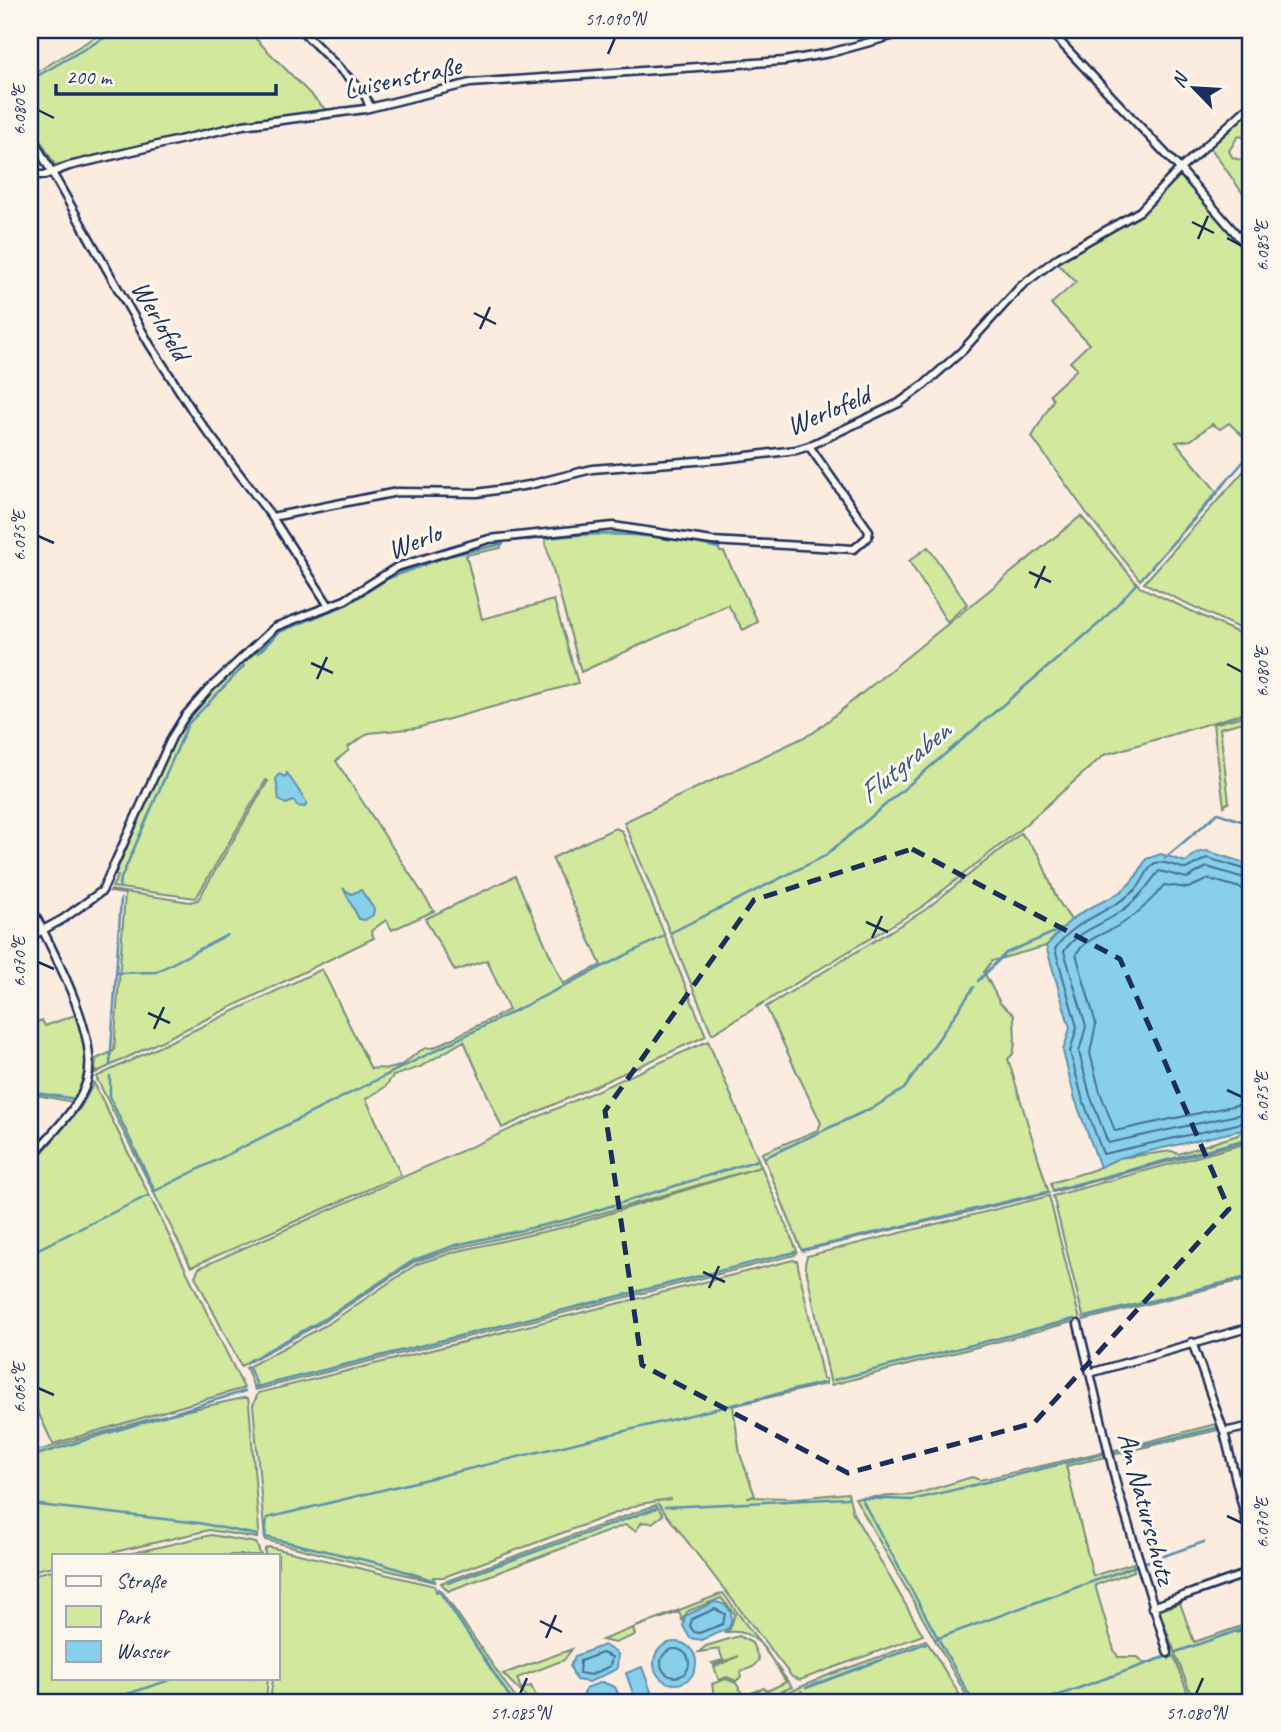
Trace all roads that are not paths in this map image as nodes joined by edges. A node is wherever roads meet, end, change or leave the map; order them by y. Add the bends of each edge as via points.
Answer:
1 (301, 30) edge
2 (913, 30) edge
3 (1049, 30) edge
4 (1251, 105) edge
5 (370, 107) junction
6 (30, 134) edge
7 (1180, 169) junction
8 (50, 172) junction
9 (30, 175) edge
10 (1251, 251) edge
11 (809, 446) junction
12 (272, 517) junction
13 (329, 606) junction
14 (30, 905) edge
15 (43, 931) junction
16 (30, 937) edge
17 (30, 1158) edge
18 (1078, 1324) dead end
19 (1251, 1327) edge
20 (1192, 1342) junction
21 (1090, 1373) junction
22 (1251, 1426) edge
23 (1224, 1432) junction
24 (1251, 1539) edge
25 (1251, 1572) edge
26 (1152, 1607) junction
27 (1168, 1653) dead end

1 - 5 street via 364,93
2 - 5 street, Luisenstraße via 784,61 470,83
3 - 7 street
4 - 7 street, Werlofeld
5 - 8 street, Luisenstraße via 243,125
6 - 8 street, Werlofeld
7 - 10 street
7 - 11 street, Werlofeld via 1133,216 1038,271 962,351 919,388 874,416
8 - 9 street, Luisenstraße
8 - 12 street, Werlofeld via 150,345 197,418
11 - 12 street, Werlofeld via 722,459 592,469 477,493 397,492
11 - 13 street, Werlo via 869,531 854,549 712,541 613,526 560,531 467,544 411,562
12 - 13 street, Werlofeld
13 - 15 street, Werlo via 268,632 190,708 166,750 105,887 92,901
14 - 15 street
15 - 16 street, Werlo
15 - 17 street via 87,1040 89,1072 75,1105
18 - 21 street, Am Naturschutz
19 - 20 street
20 - 21 street
20 - 23 street
21 - 26 street, Am Naturschutz
22 - 23 street
23 - 24 street
25 - 26 street
26 - 27 street, Am Naturschutz

